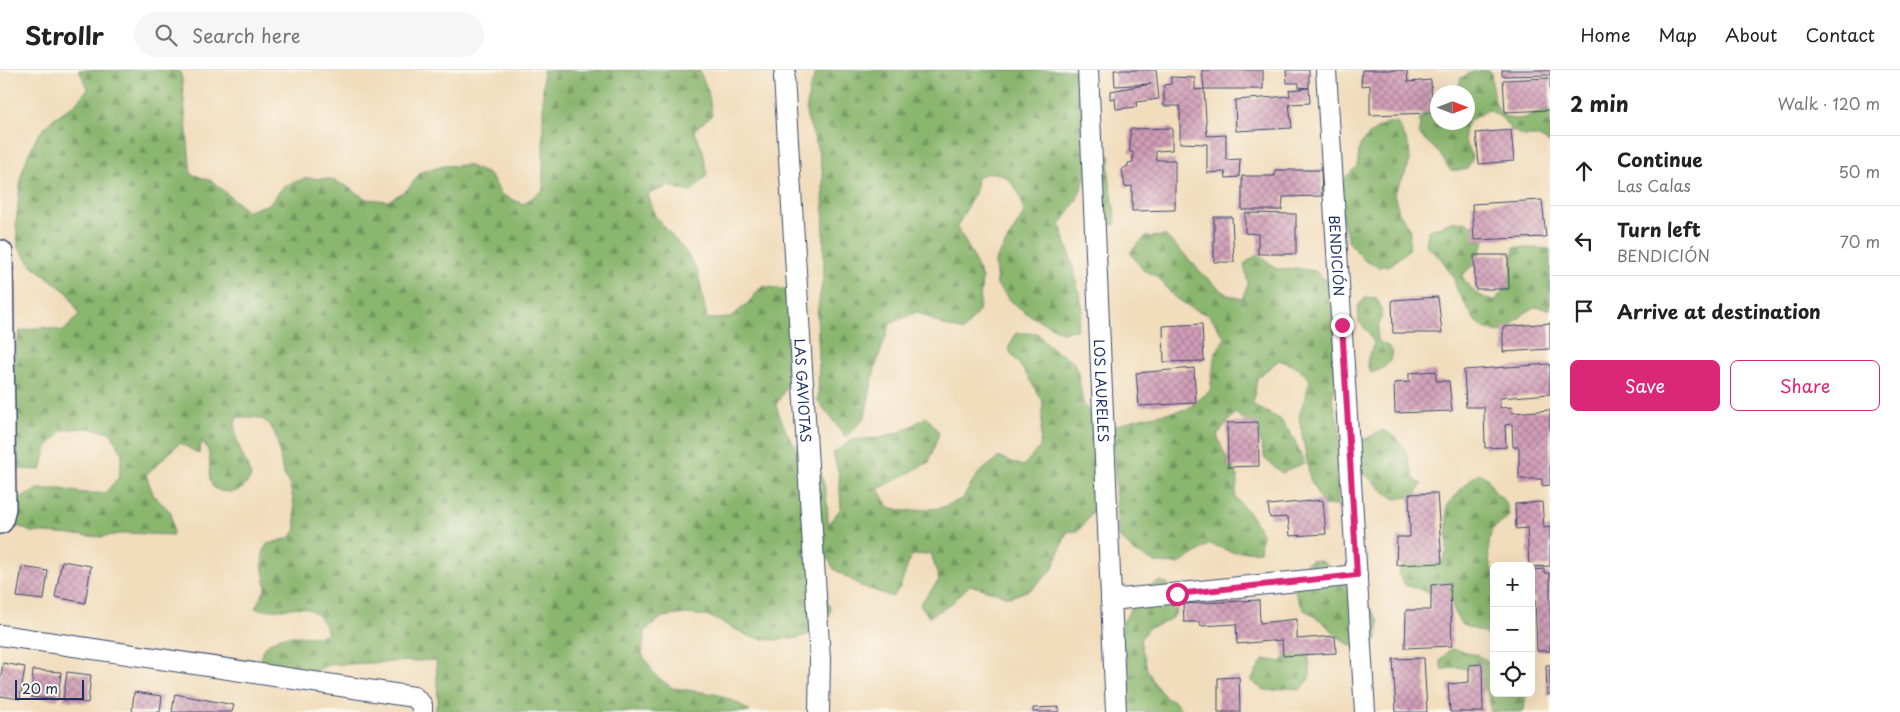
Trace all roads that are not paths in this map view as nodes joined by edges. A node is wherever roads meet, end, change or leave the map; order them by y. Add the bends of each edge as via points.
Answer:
1 (786, 70) edge
2 (1088, 70) edge
3 (1326, 70) edge
4 (0, 253) edge
5 (1, 513) edge
6 (1357, 575) junction
7 (1111, 600) junction
8 (0, 636) edge
9 (422, 712) edge
10 (819, 712) edge
11 (1116, 712) edge
12 (1365, 712) edge

1 - 10 street, LAS GAVIOTAS via 819,650
2 - 7 street, LOS LAURELES
3 - 6 street, BENDICIÓN
4 - 5 street
6 - 7 street
6 - 12 street, BENDICIÓN
7 - 11 street, LOS LAURELES
8 - 9 street via 414,697 422,705

